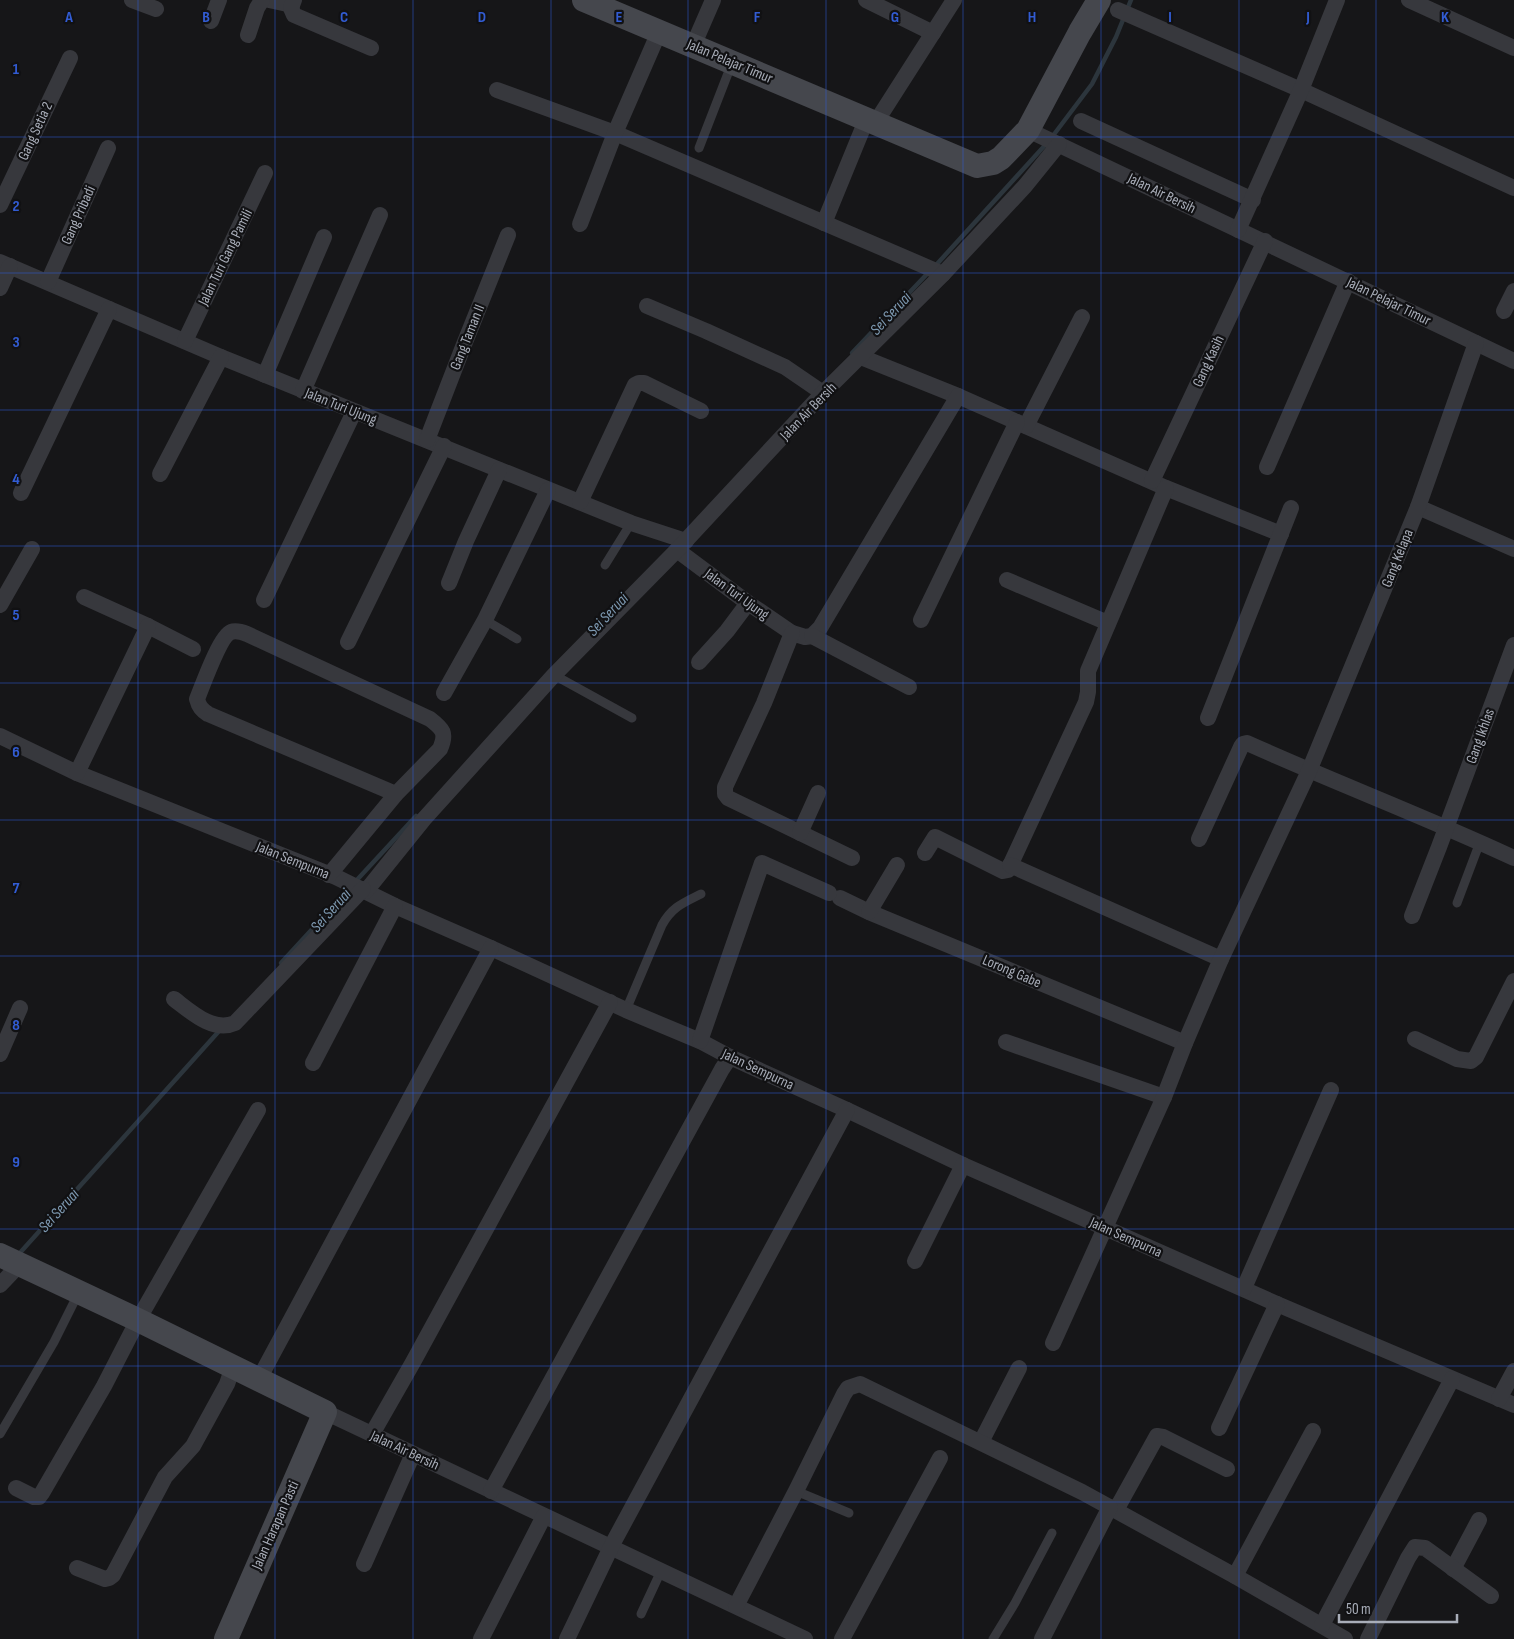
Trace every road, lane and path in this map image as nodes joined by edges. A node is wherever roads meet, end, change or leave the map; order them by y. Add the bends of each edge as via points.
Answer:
1 (132, 0) edge
2 (219, 0) edge
3 (262, 0) edge
4 (269, 0) edge
5 (584, 0) edge
6 (713, 0) edge
7 (866, 0) edge
8 (954, 0) edge
9 (1337, 0) edge
10 (1409, 0) edge
11 (293, 3) edge
12 (616, 6) edge
13 (156, 9) dead end
14 (1118, 9) edge
15 (211, 21) dead end
16 (659, 32) junction
17 (933, 33) junction
18 (248, 36) dead end
19 (693, 46) junction
20 (371, 48) dead end
21 (1514, 48) edge
22 (70, 58) dead end
23 (732, 62) junction
24 (497, 90) dead end
25 (1301, 90) junction
26 (872, 120) junction
27 (1081, 121) dead end
28 (615, 133) junction
29 (1046, 138) junction
30 (108, 148) dead end
31 (699, 148) dead end
32 (265, 173) dead end
33 (1514, 188) edge
34 (1253, 200) junction
35 (0, 205) edge
36 (380, 216) dead end
37 (824, 223) junction
38 (580, 224) dead end
39 (1238, 230) junction
40 (508, 235) dead end
41 (324, 237) dead end
42 (1265, 241) junction
43 (5, 264) edge
44 (943, 274) junction
45 (1348, 281) junction
46 (48, 282) junction
47 (0, 288) edge
48 (1514, 291) edge
49 (647, 306) dead end
50 (109, 309) junction
51 (1504, 311) dead end
52 (1082, 317) dead end
53 (185, 342) junction
54 (1476, 343) junction
55 (221, 357) junction
56 (861, 357) junction
57 (1514, 360) edge
58 (265, 375) junction
59 (819, 389) junction
60 (302, 391) junction
61 (958, 396) junction
62 (701, 411) dead end
63 (354, 412) junction
64 (1021, 424) junction
65 (428, 440) junction
66 (444, 446) junction
67 (1268, 467) dead end
68 (499, 470) junction
69 (160, 474) dead end
70 (1159, 484) junction
71 (548, 490) junction
72 (22, 493) dead end
73 (580, 502) junction
74 (1418, 507) junction
75 (1291, 508) dead end
76 (631, 523) junction
77 (1281, 534) junction
78 (682, 546) junction
79 (32, 549) dead end
80 (1514, 549) edge
81 (605, 565) dead end
82 (1007, 580) dead end
83 (449, 583) dead end
84 (84, 597) dead end
85 (264, 600) dead end
86 (748, 603) junction
87 (0, 605) edge
88 (485, 620) junction
89 (921, 620) dead end
90 (1108, 623) junction
91 (148, 626) junction
92 (801, 635) junction
93 (517, 639) dead end
94 (348, 642) dead end
95 (1514, 645) edge
96 (193, 649) dead end
97 (699, 662) dead end
98 (554, 675) junction
99 (909, 687) dead end
100 (444, 694) dead end
101 (632, 718) dead end
102 (1208, 718) dead end
103 (0, 736) edge
104 (1309, 771) junction
105 (77, 773) junction
106 (818, 793) dead end
107 (396, 794) junction
108 (1446, 826) junction
109 (800, 833) junction
110 (1199, 839) dead end
111 (1480, 842) junction
112 (925, 853) dead end
113 (852, 858) dead end
114 (1514, 858) edge
115 (897, 865) dead end
116 (1010, 865) junction
117 (332, 876) junction
118 (368, 885) junction
119 (701, 894) dead end
120 (1457, 904) dead end
121 (396, 906) junction
122 (869, 912) junction
123 (1412, 916) dead end
124 (491, 948) junction
125 (1221, 960) junction
126 (1514, 981) edge
127 (174, 1000) dead end
128 (610, 1002) junction
129 (20, 1008) dead end
130 (626, 1010) junction
131 (1416, 1039) dead end
132 (700, 1041) junction
133 (1006, 1042) dead end
134 (1185, 1044) junction
135 (0, 1054) edge
136 (730, 1057) junction
137 (313, 1063) dead end
138 (1331, 1090) dead end
139 (1164, 1097) junction
140 (258, 1110) dead end
141 (847, 1110) junction
142 (963, 1165) junction
143 (1105, 1228) junction
144 (11, 1260) edge
145 (916, 1261) dead end
146 (0, 1285) edge
147 (1244, 1288) junction
148 (79, 1292) junction
149 (1277, 1304) junction
150 (138, 1320) junction
151 (1053, 1343) dead end
152 (233, 1367) junction
153 (1019, 1368) dead end
154 (1514, 1371) edge
155 (259, 1379) junction
156 (1452, 1380) junction
157 (1507, 1402) edge
158 (325, 1412) junction
159 (1219, 1428) dead end
160 (1313, 1431) dead end
161 (0, 1434) edge
162 (372, 1434) junction
163 (981, 1442) junction
164 (413, 1454) junction
165 (940, 1458) dead end
166 (1227, 1469) dead end
167 (16, 1488) dead end
168 (491, 1491) junction
169 (796, 1491) junction
170 (1113, 1508) junction
171 (849, 1513) dead end
172 (544, 1516) junction
173 (1479, 1520) dead end
174 (1052, 1532) dead end
175 (610, 1548) junction
176 (364, 1564) dead end
177 (77, 1568) dead end
178 (1453, 1569) junction
179 (661, 1571) junction
180 (1235, 1576) junction
181 (1491, 1596) dead end
182 (736, 1606) junction
183 (641, 1614) dead end
184 (1322, 1626) junction
185 (795, 1637) edge
186 (226, 1639) edge
187 (481, 1639) edge
188 (567, 1639) edge
189 (842, 1639) edge
190 (993, 1639) edge
191 (1042, 1639) edge
192 (1345, 1639) edge
193 (1368, 1639) edge

1 - 13 street
2 - 15 street
3 - 18 street
4 - 11 street
5 - 12 street, Jalan Pelajar Timur
6 - 19 street
7 - 17 street
8 - 17 street
9 - 25 street
10 - 21 street
11 - 20 street via 291,11 294,15
12 - 16 street, Jalan Pelajar Timur
14 - 25 street
14 - 29 street via 1080,32
16 - 19 street, Jalan Pelajar Timur
16 - 28 street
17 - 26 street
19 - 23 street, Jalan Pelajar Timur
22 - 35 street, Gang Setia 2
23 - 26 street, Jalan Pelajar Timur
23 - 31 lane
24 - 28 street
25 - 33 street
25 - 34 street
26 - 29 street via 977,166 993,163
26 - 37 street
27 - 34 street
28 - 37 street
28 - 38 street
29 - 39 street, Jalan Air Bersih
29 - 44 street, Jalan Air Bersih via 1025,186
30 - 46 street, Gang Pribadi
32 - 53 street, Jalan Turi Gang Pamili
34 - 39 street
36 - 60 street
37 - 44 street
39 - 42 street, Jalan Air Bersih
40 - 65 street, Gang Taman II
41 - 58 street
42 - 45 street, Jalan Pelajar Timur
42 - 70 street, Gang Kasih
43 - 46 street, Jalan Turi Ujung
43 - 47 street
44 - 56 street, Jalan Air Bersih
45 - 54 street, Jalan Pelajar Timur
45 - 67 street
46 - 50 street, Jalan Turi Ujung
48 - 51 street
49 - 59 street via 758,354
50 - 53 street, Jalan Turi Ujung
50 - 72 street
52 - 64 street
53 - 55 street, Jalan Turi Ujung
54 - 57 street, Jalan Pelajar Timur
54 - 74 street, Gang Kelapa
55 - 58 street, Jalan Turi Ujung
55 - 69 street
56 - 59 street, Jalan Air Bersih
56 - 61 street
58 - 60 street, Jalan Turi Ujung
59 - 78 street, Jalan Air Bersih
60 - 63 street, Jalan Turi Ujung
61 - 64 street
61 - 92 street via 820,628
62 - 73 street via 644,384 635,385
63 - 65 street, Jalan Turi Ujung
63 - 85 street
64 - 70 street
64 - 89 street
65 - 66 street, Jalan Turi Ujung
66 - 68 street, Jalan Turi Ujung
66 - 94 street
68 - 71 street, Jalan Turi Ujung
68 - 83 street
70 - 77 street
70 - 90 street, Gang Kasih
71 - 73 street, Jalan Turi Ujung
71 - 88 street
73 - 76 street, Jalan Turi Ujung
74 - 80 street
74 - 104 street, Gang Kelapa
75 - 77 street
76 - 78 street, Jalan Turi Ujung
76 - 81 lane
77 - 102 street
78 - 86 street, Jalan Turi Ujung
78 - 98 street, Jalan Air Bersih
79 - 87 street
82 - 90 street
84 - 91 street
86 - 92 street, Jalan Turi Ujung
86 - 97 street
88 - 93 lane
88 - 100 street
90 - 116 street, Gang Kasih via 1088,671 1088,696
91 - 96 street
91 - 105 street
92 - 99 street, Jalan Turi Ujung
92 - 109 street via 764,703 725,787 728,798
95 - 108 street, Gang Ikhlas
98 - 101 lane
98 - 118 street, Jalan Air Bersih
103 - 105 street, Jalan Sempurna
104 - 108 street
104 - 110 street via 1248,743 1243,744
104 - 125 street, Gang Kelapa
105 - 117 street, Jalan Sempurna
106 - 109 street
107 - 107 street via 202,710 197,699 226,636 232,632 247,634 439,726 444,741 440,749
107 - 117 street
108 - 111 street
108 - 123 street, Gang Ikhlas
109 - 113 street
111 - 114 street
111 - 120 lane
112 - 116 street via 935,837 1003,871
115 - 122 street
116 - 125 street
117 - 118 street, Jalan Sempurna
118 - 121 street, Jalan Sempurna
118 - 127 street, Jalan Air Bersih via 240,1020 221,1025 203,1020
119 - 130 lane via 668,914
121 - 124 street, Jalan Sempurna
121 - 137 street
122 - 132 street, Lorong Gabe via 762,863
122 - 134 street, Lorong Gabe
124 - 128 street, Jalan Sempurna
124 - 155 street
125 - 134 street, Gang Kelapa
126 - 131 street via 1476,1057 1471,1061 1458,1059
128 - 130 street, Jalan Sempurna
128 - 162 street
129 - 135 street
130 - 132 street, Jalan Sempurna
132 - 136 street, Jalan Sempurna
133 - 139 street
134 - 139 street, Gang Kelapa
136 - 141 street, Jalan Sempurna
136 - 168 street
138 - 147 street
139 - 143 street, Gang Kelapa
140 - 150 street
141 - 142 street, Jalan Sempurna
141 - 175 street
142 - 143 street, Jalan Sempurna
142 - 145 street
143 - 147 street, Jalan Sempurna
143 - 151 street, Gang Kelapa
144 - 146 street
144 - 148 street, Jalan Air Bersih
147 - 149 street, Jalan Sempurna
148 - 150 street, Jalan Air Bersih
148 - 161 lane
149 - 156 street, Jalan Sempurna
149 - 159 street
150 - 152 street, Jalan Air Bersih
150 - 167 street via 42,1494 34,1497
152 - 155 street, Jalan Air Bersih
152 - 177 street via 194,1446 165,1477 113,1575 105,1579
153 - 163 street
154 - 157 street
155 - 158 street, Jalan Air Bersih
156 - 157 street, Jalan Sempurna
156 - 184 street
158 - 162 street, Jalan Air Bersih
158 - 186 street, Jalan Harapan Pasti
160 - 180 street
162 - 164 street, Jalan Air Bersih
163 - 169 street via 866,1386 854,1384 844,1394
163 - 170 street
164 - 168 street, Jalan Air Bersih
164 - 176 street
165 - 189 street
166 - 170 street via 1157,1436
168 - 172 street, Jalan Air Bersih
169 - 171 lane
169 - 182 street
170 - 180 street
170 - 191 street
172 - 175 street, Jalan Air Bersih
172 - 187 street
173 - 178 street
174 - 190 lane
175 - 179 street, Jalan Air Bersih
175 - 188 street
178 - 181 street
178 - 193 street via 1425,1548 1415,1547
179 - 182 street, Jalan Air Bersih
179 - 183 lane
180 - 184 street
182 - 185 street, Jalan Air Bersih
184 - 192 street

